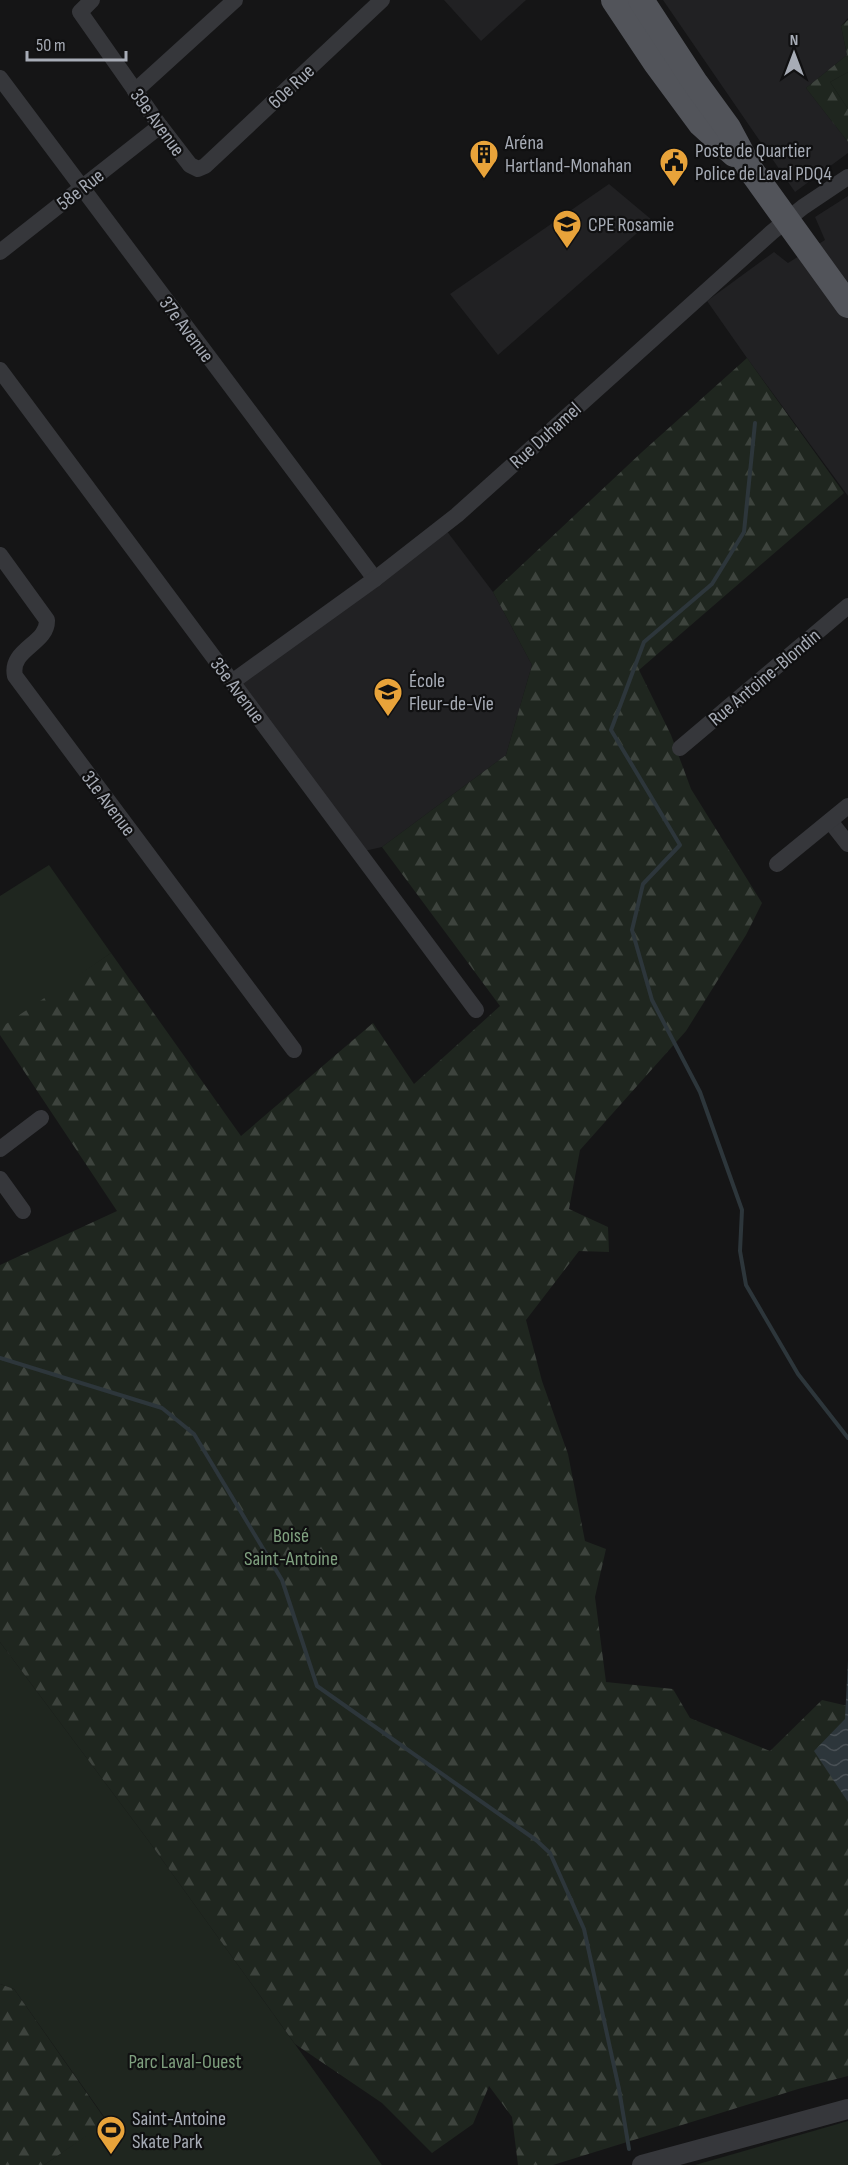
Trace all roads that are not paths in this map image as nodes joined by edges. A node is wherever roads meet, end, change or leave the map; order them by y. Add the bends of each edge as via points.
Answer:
1 (92, 0) edge
2 (235, 0) edge
3 (382, 0) edge
4 (614, 0) edge
5 (641, 0) edge
6 (0, 78) edge
7 (135, 91) junction
8 (160, 126) junction
9 (198, 169) joint
10 (750, 169) junction
11 (848, 177) edge
12 (81, 188) junction
13 (787, 220) junction
14 (0, 252) edge
15 (848, 304) edge
16 (0, 370) edge
17 (0, 555) edge
18 (375, 579) junction
19 (847, 610) edge
20 (232, 682) junction
21 (680, 748) dead end
22 (848, 806) edge
23 (830, 820) junction
24 (848, 844) edge
25 (777, 864) dead end
26 (476, 1010) dead end
27 (294, 1050) dead end
28 (41, 1118) dead end
29 (0, 1149) edge
30 (0, 1179) edge
31 (23, 1211) dead end
32 (848, 2109) edge
33 (642, 2165) edge

1 - 7 street, 39e Avenue via 80,12
2 - 7 street
3 - 9 street, 60e Rue
4 - 10 main road via 701,124
5 - 10 main road via 728,128
6 - 12 street, 37e Avenue
7 - 8 street, 39e Avenue
8 - 9 street, 39e Avenue via 190,165
8 - 12 street, 58e Rue
10 - 13 main road
11 - 13 street, Rue Duhamel
12 - 14 street, 58e Rue
12 - 18 street, 37e Avenue
13 - 15 main road
13 - 18 street, Rue Duhamel via 457,515
16 - 20 street, 35e Avenue
17 - 27 street, 31e Avenue via 47,620 44,632 15,662 15,676
18 - 20 street, Rue Duhamel
19 - 21 street, Rue Antoine-Blondin
20 - 26 street, 35e Avenue
22 - 23 street
23 - 24 street
23 - 25 street
28 - 29 street
30 - 31 street
32 - 33 street

